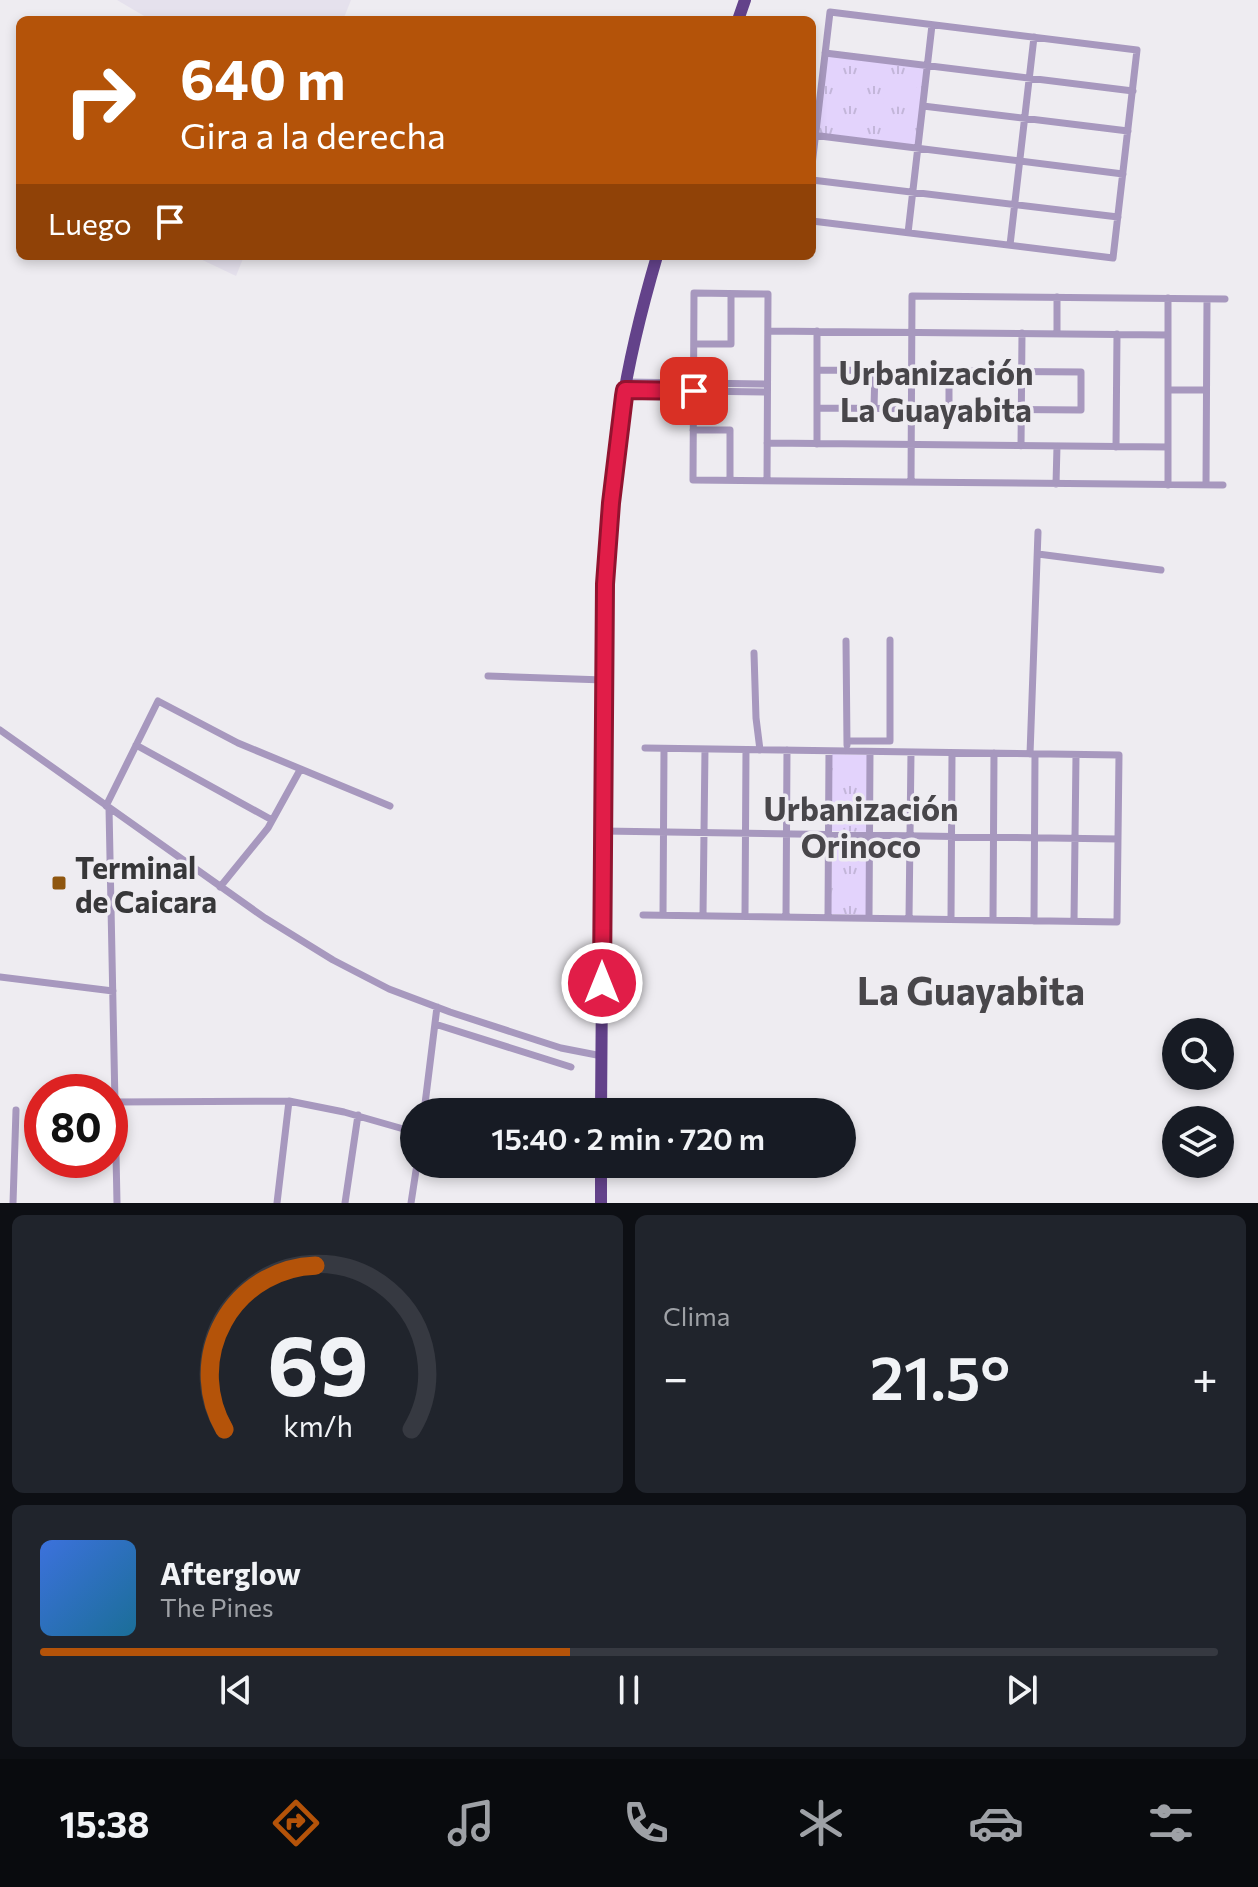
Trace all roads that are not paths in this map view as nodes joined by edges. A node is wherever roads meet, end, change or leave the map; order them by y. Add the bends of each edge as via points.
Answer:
1 (932, 25) junction
2 (1034, 37) junction
3 (825, 53) junction
4 (927, 66) junction
5 (1029, 78) junction
6 (1133, 91) junction
7 (923, 106) junction
8 (1025, 118) junction
9 (816, 121) edge
10 (1128, 131) junction
11 (816, 136) edge
12 (918, 148) junction
13 (1020, 161) junction
14 (1123, 174) junction
15 (816, 180) edge
16 (913, 192) junction
17 (1015, 205) junction
18 (1118, 217) junction
19 (816, 222) edge
20 (908, 233) junction
21 (1010, 245) junction
22 (656, 260) edge
23 (731, 294) junction
24 (1057, 297) junction
25 (1168, 298) junction
26 (1207, 299) junction
27 (1225, 299) dead end
28 (768, 331) junction
29 (817, 331) junction
30 (911, 332) junction
31 (1022, 333) junction
32 (1057, 334) junction
33 (1117, 334) junction
34 (1168, 335) junction
35 (694, 344) junction
36 (817, 370) junction
37 (875, 370) junction
38 (911, 370) junction
39 (949, 371) junction
40 (1022, 372) junction
41 (626, 386) junction
42 (694, 387) junction
43 (767, 388) junction
44 (1168, 390) junction
45 (1206, 390) junction
46 (817, 408) junction
47 (874, 408) junction
48 (911, 409) junction
49 (949, 409) junction
50 (1021, 410) junction
51 (693, 430) junction
52 (767, 443) junction
53 (817, 444) junction
54 (911, 445) junction
55 (1021, 446) junction
56 (1057, 446) junction
57 (1116, 447) junction
58 (1168, 447) junction
59 (730, 480) junction
60 (767, 481) junction
61 (911, 482) junction
62 (1056, 484) junction
63 (1168, 485) junction
64 (1206, 485) junction
65 (1223, 485) dead end
66 (1038, 532) dead end
67 (1038, 554) junction
68 (1161, 570) dead end
69 (890, 640) dead end
70 (846, 641) dead end
71 (754, 653) dead end
72 (488, 676) dead end
73 (604, 680) junction
74 (0, 730) edge
75 (847, 741) junction
76 (136, 745) junction
77 (645, 748) dead end
78 (664, 749) junction
79 (705, 749) junction
80 (746, 750) junction
81 (760, 750) junction
82 (787, 750) junction
83 (829, 751) junction
84 (847, 751) junction
85 (870, 752) junction
86 (911, 752) junction
87 (952, 753) junction
88 (994, 753) junction
89 (1033, 754) junction
90 (1076, 755) junction
91 (300, 770) junction
92 (390, 806) dead end
93 (108, 807) junction
94 (272, 820) junction
95 (603, 831) junction
96 (664, 832) junction
97 (704, 832) junction
98 (746, 833) junction
99 (786, 834) junction
100 (828, 834) junction
101 (870, 835) junction
102 (910, 836) junction
103 (952, 836) junction
104 (994, 837) junction
105 (1035, 837) junction
106 (1075, 838) junction
107 (1118, 839) junction
108 (220, 887) junction
109 (643, 915) dead end
110 (663, 915) junction
111 (703, 916) junction
112 (745, 916) junction
113 (786, 917) junction
114 (828, 917) junction
115 (869, 918) junction
116 (909, 919) junction
117 (951, 919) junction
118 (993, 920) junction
119 (1034, 921) junction
120 (1074, 921) junction
121 (0, 977) edge
122 (113, 991) junction
123 (437, 1007) junction
124 (435, 1024) junction
125 (602, 1056) junction
126 (571, 1067) dead end
127 (114, 1074) edge
128 (426, 1098) edge
129 (601, 1098) edge
130 (289, 1101) junction
131 (128, 1102) edge
132 (16, 1110) dead end
133 (358, 1115) junction
134 (400, 1128) edge
135 (117, 1178) edge
136 (415, 1178) edge
137 (601, 1178) edge
138 (13, 1203) edge
139 (117, 1203) edge
140 (277, 1203) edge
141 (345, 1203) edge
142 (411, 1203) edge
143 (601, 1203) edge

1 - 2 street
1 - 3 street via 830,12
1 - 4 street
2 - 5 street
2 - 6 street via 1137,50
3 - 4 street
3 - 9 street
4 - 5 street
4 - 7 street
5 - 6 street
5 - 8 street
6 - 10 street
7 - 8 street
7 - 12 street
8 - 10 street
8 - 13 street
10 - 14 street
11 - 12 street
12 - 13 street
12 - 16 street
13 - 14 street
13 - 17 street
14 - 18 street
15 - 16 street
16 - 17 street
16 - 20 street
17 - 18 street
17 - 21 street
18 - 21 street via 1113,258
19 - 20 street
20 - 21 street
22 - 41 highway
23 - 28 street via 768,294
23 - 35 street via 731,344
23 - 35 street via 694,293
24 - 25 street
24 - 30 street via 912,296
24 - 32 street
25 - 26 street
25 - 34 street
26 - 27 street
26 - 45 street
28 - 29 street
28 - 43 street
29 - 30 street
29 - 36 street
30 - 31 street
30 - 38 street
31 - 32 street
31 - 40 street
32 - 33 street
33 - 34 street
33 - 57 street
34 - 44 street
35 - 42 street
36 - 37 street
36 - 46 street
37 - 38 street
37 - 47 street
38 - 39 street
38 - 48 street
39 - 40 street
39 - 49 street
40 - 50 street
40 - 50 street via 1081,372 1081,410
41 - 42 street
41 - 73 highway via 611,503
42 - 43 street
42 - 51 street
43 - 52 street
44 - 45 street
44 - 58 street
45 - 64 street
46 - 47 street
46 - 53 street
47 - 48 street
48 - 49 street
48 - 54 street
49 - 50 street
50 - 55 street
51 - 59 street via 730,430
51 - 59 street via 693,480
52 - 53 street
52 - 60 street
53 - 54 street
54 - 55 street
54 - 61 street
55 - 56 street
56 - 57 street
56 - 62 street
57 - 58 street
58 - 63 street
59 - 60 street
60 - 61 street
61 - 62 street
62 - 63 street
63 - 64 street
64 - 65 street
66 - 67 street
67 - 68 street
67 - 89 street
69 - 75 street via 890,741
70 - 75 street
71 - 81 street
72 - 73 street
73 - 95 highway
74 - 93 street
75 - 84 street
76 - 91 street via 158,701
76 - 93 street
76 - 94 street
77 - 78 street
78 - 79 street
78 - 96 street
79 - 80 street
79 - 97 street
80 - 81 street
80 - 98 street
81 - 82 street
82 - 83 street
82 - 99 street
83 - 84 street
83 - 100 street
84 - 85 street
85 - 86 street
85 - 101 street
86 - 87 street
86 - 102 street
87 - 88 street
87 - 103 street
88 - 89 street
88 - 104 street
89 - 90 street
89 - 105 street
90 - 106 street
90 - 107 street via 1119,755
91 - 92 street
91 - 94 street
93 - 108 street
93 - 122 street
94 - 108 street
95 - 96 street
95 - 125 highway
96 - 97 street
96 - 110 street
97 - 98 street
97 - 111 street
98 - 99 street
98 - 112 street
99 - 100 street
99 - 113 street
100 - 101 street
100 - 114 street
101 - 102 street
101 - 115 street
102 - 103 street
102 - 116 street
103 - 104 street
103 - 117 street
104 - 105 street
104 - 118 street
105 - 106 street
105 - 119 street
106 - 107 street
106 - 120 street
107 - 120 street via 1117,922
108 - 123 street via 333,960
109 - 110 street
110 - 111 street
111 - 112 street
112 - 113 street
113 - 114 street
114 - 115 street
115 - 116 street
116 - 117 street
117 - 118 street
118 - 119 street
119 - 120 street
121 - 122 street
122 - 127 street
123 - 124 street
123 - 125 street via 561,1048
124 - 126 street
124 - 128 street
125 - 129 highway
130 - 131 street
130 - 133 street
130 - 140 street
132 - 138 street
133 - 134 street
133 - 141 street
135 - 139 street
136 - 142 street
137 - 143 highway

